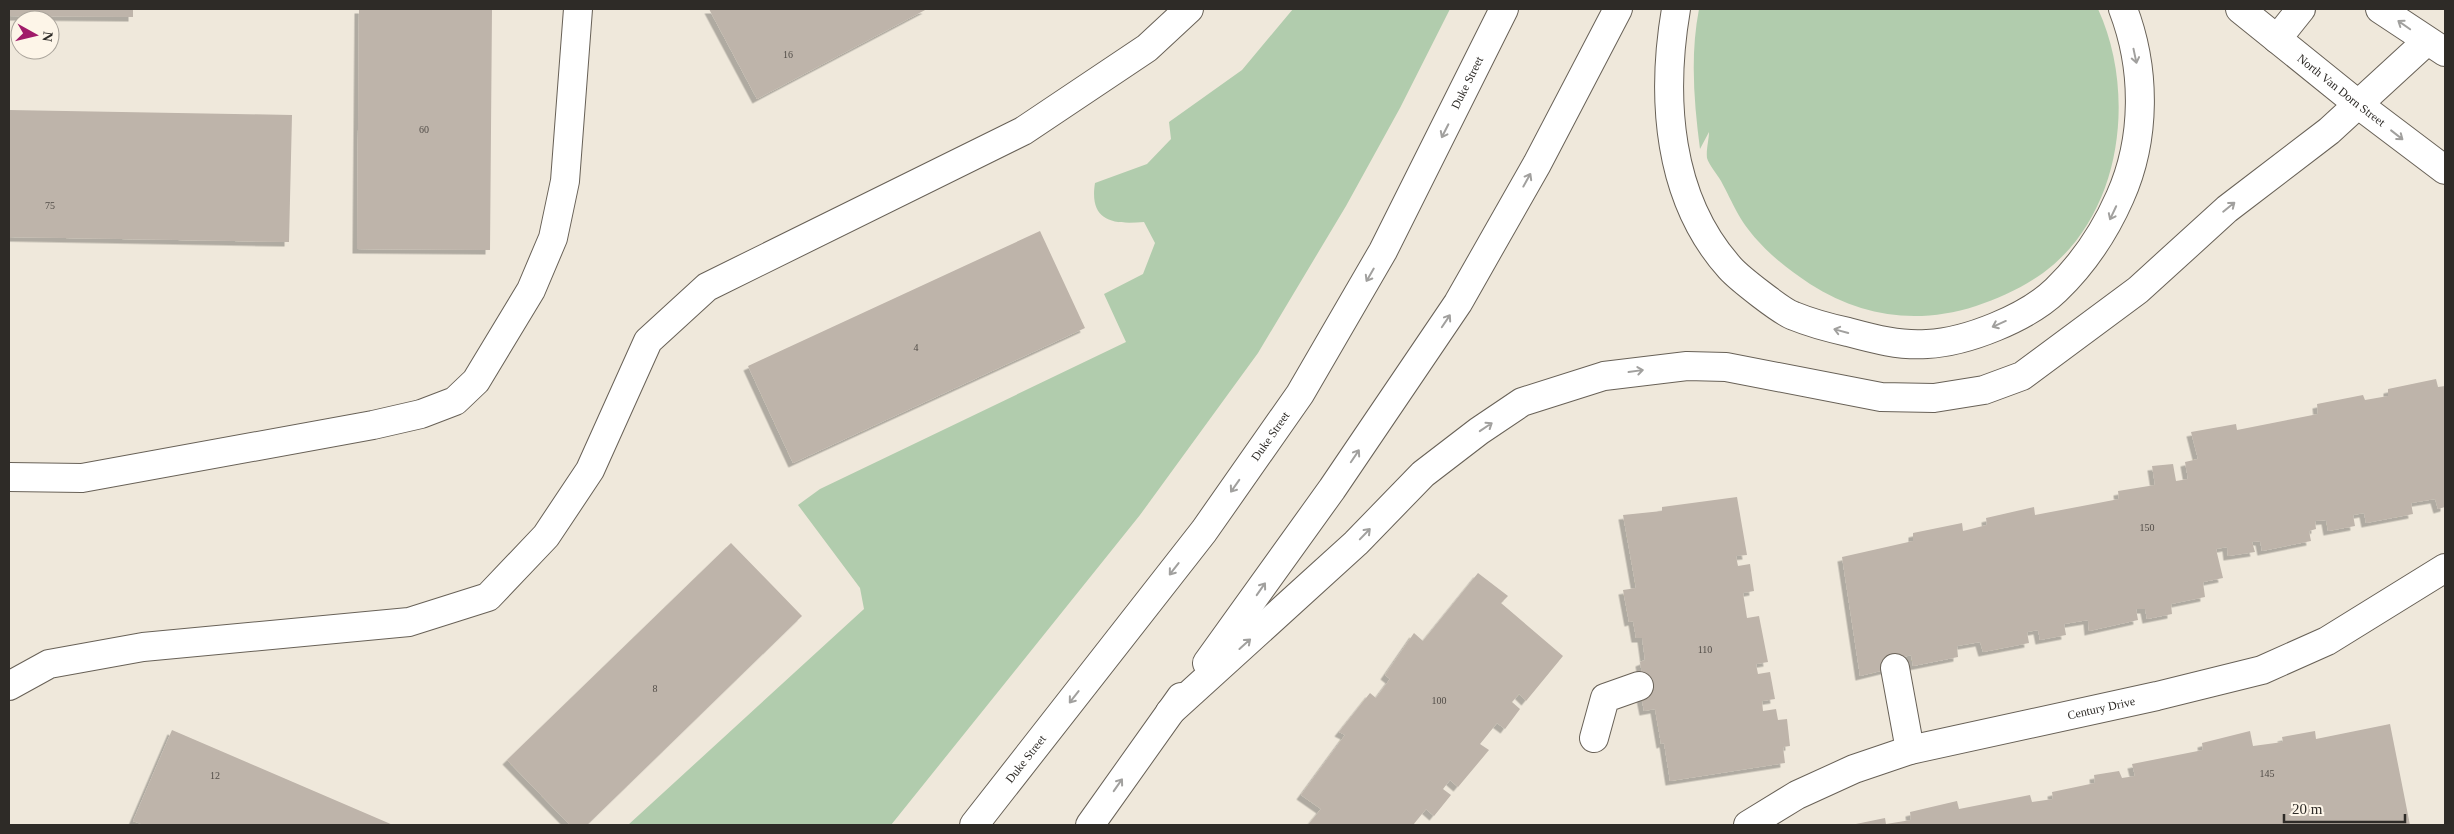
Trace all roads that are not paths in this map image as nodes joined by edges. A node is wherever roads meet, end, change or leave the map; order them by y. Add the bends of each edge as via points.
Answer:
1 (578, 9) edge
2 (1189, 9) edge
3 (1504, 9) edge
4 (1618, 9) edge
5 (1676, 9) edge
6 (2123, 9) edge
7 (2240, 9) edge
8 (2301, 9) edge
9 (2380, 9) edge
10 (2278, 39) junction
11 (2436, 46) edge
12 (2359, 105) junction
13 (2445, 170) edge
14 (9, 477) edge
15 (2445, 568) edge
16 (1895, 668) dead end
17 (9, 686) edge
18 (1639, 686) dead end
19 (1170, 712) junction
20 (1594, 738) dead end
21 (1910, 750) junction
22 (974, 825) edge
23 (1090, 825) edge
24 (1748, 825) edge

1 - 14 main road via 564,181 553,238 531,290 481,373 455,400 421,414 373,425 82,478
2 - 17 main road via 1148,48 1023,131 707,287 648,341 590,470 546,536 488,597 409,622 143,647 58,662
3 -> 22 main road, Duke Street via 1384,252 1300,394 1204,531
19 -> 4 main road via 1326,497 1458,303
6 -> 5 main road via 2139,74 2140,120 2131,173 2110,220 2081,262 2054,291 2018,316 1981,332 1929,344 1900,344 1791,316 1731,269 1696,217 1683,183 1674,143 1668,94 1669,47
7 - 10 main road, North Van Dorn Street
8 - 10 main road
11 -> 9 main road
10 - 12 main road, North Van Dorn Street
11 - 12 main road
12 -> 13 main road, North Van Dorn Street
19 -> 12 main road via 1356,543 1423,474 1522,402 1604,376 1687,366 1726,367 1881,397 1934,398 1984,390 2022,376 2092,325 2138,290 2227,209
15 - 21 main road, Century Drive via 2327,641 2262,670
16 - 21 main road
18 - 20 main road via 1605,698
23 -> 19 main road
21 - 24 main road, Century Drive via 1854,769 1797,795

